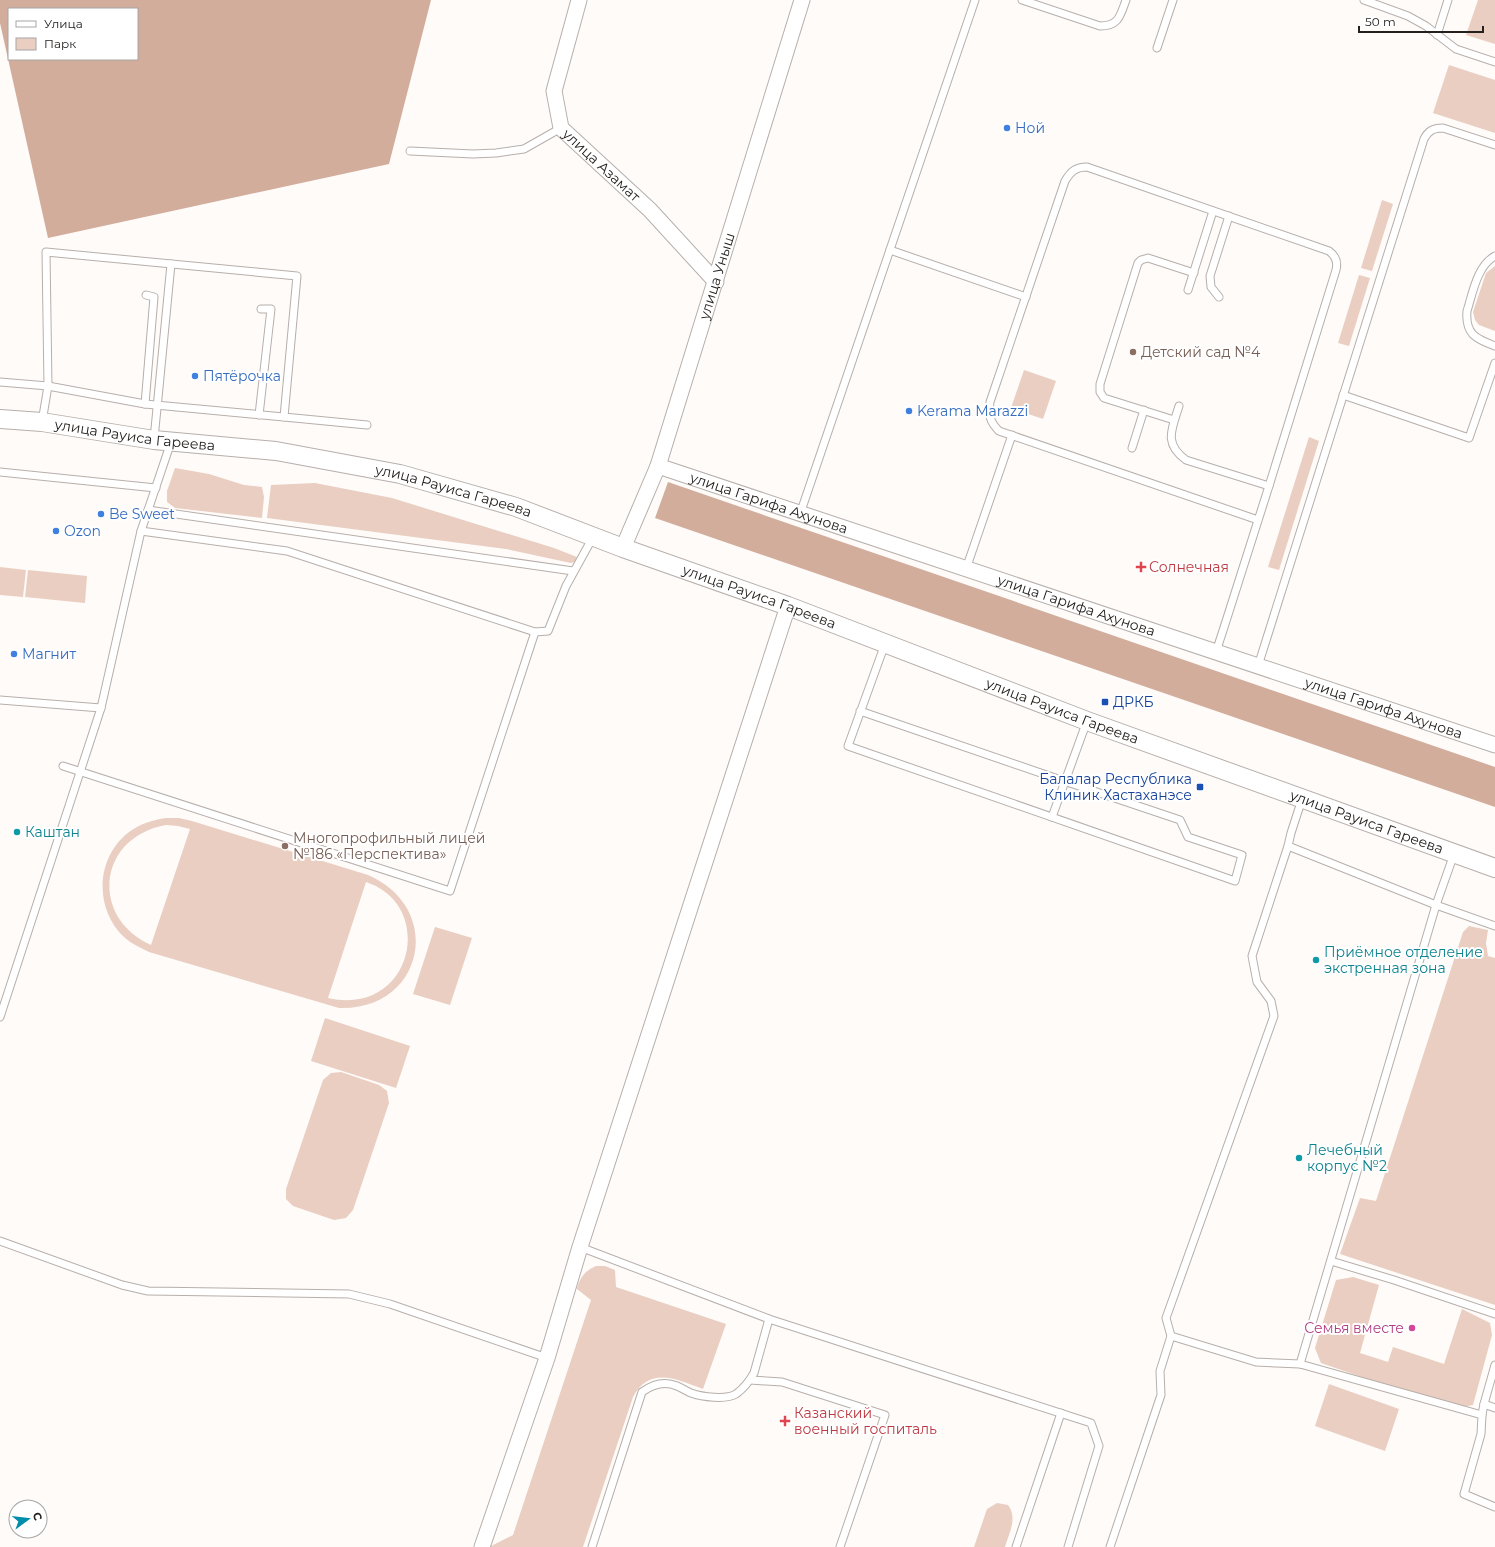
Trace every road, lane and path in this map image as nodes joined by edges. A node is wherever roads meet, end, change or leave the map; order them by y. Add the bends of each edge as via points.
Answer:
1 (579, 0) edge
2 (802, 0) edge
3 (975, 0) edge
4 (1022, 0) edge
5 (1126, 0) edge
6 (1173, 0) edge
7 (1364, 0) edge
8 (1448, 0) edge
9 (1437, 35) junction
10 (1157, 48) dead end
11 (1495, 62) edge
12 (561, 128) junction
13 (1495, 145) edge
14 (410, 151) dead end
15 (1214, 211) junction
16 (1229, 216) junction
17 (890, 250) junction
18 (1495, 256) edge
19 (170, 264) junction
20 (1194, 273) junction
21 (716, 282) junction
22 (1188, 290) dead end
23 (146, 295) dead end
24 (1026, 297) junction
25 (1219, 297) dead end
26 (261, 309) dead end
27 (1495, 346) edge
28 (1495, 363) edge
29 (0, 382) edge
30 (48, 386) junction
31 (1343, 395) junction
32 (145, 404) junction
33 (157, 405) junction
34 (1179, 406) dead end
35 (1144, 410) junction
36 (259, 415) junction
37 (284, 417) junction
38 (0, 419) edge
39 (1174, 420) junction
40 (42, 422) junction
41 (367, 425) dead end
42 (1012, 435) junction
43 (162, 441) junction
44 (1132, 448) dead end
45 (658, 466) junction
46 (0, 472) edge
47 (1269, 486) junction
48 (156, 488) junction
49 (148, 510) junction
50 (800, 514) junction
51 (1258, 520) junction
52 (141, 531) junction
53 (594, 536) junction
54 (623, 548) junction
55 (966, 569) junction
56 (573, 572) junction
57 (788, 606) junction
58 (535, 632) junction
59 (885, 644) junction
60 (1216, 652) junction
61 (1258, 666) junction
62 (0, 700) edge
63 (101, 708) junction
64 (860, 711) junction
65 (1087, 721) junction
66 (1495, 745) edge
67 (63, 766) dead end
68 (80, 772) junction
69 (1064, 781) junction
70 (1302, 799) junction
71 (1052, 817) junction
72 (1288, 846) junction
73 (1454, 854) junction
74 (1495, 868) edge
75 (1436, 905) junction
76 (1495, 926) edge
77 (0, 1016) edge
78 (0, 1241) edge
79 (580, 1247) junction
80 (1331, 1261) junction
81 (1495, 1314) edge
82 (769, 1320) junction
83 (1171, 1336) junction
84 (546, 1358) junction
85 (1300, 1364) junction
86 (1495, 1365) edge
87 (750, 1380) junction
88 (1484, 1404) junction
89 (1495, 1408) edge
90 (1062, 1414) junction
91 (1482, 1415) junction
92 (1495, 1507) edge
93 (482, 1547) edge
94 (592, 1547) edge
95 (840, 1547) edge
96 (1016, 1547) edge
97 (1068, 1547) edge
98 (1110, 1547) edge

1 - 12 street, улица Азамат via 554,91
2 - 21 street, улица Уныш
3 - 17 lane
4 - 5 lane via 1100,26 1108,26 1118,20
6 - 10 lane
7 - 9 lane via 1408,16
8 - 9 lane
9 - 11 lane via 1461,51
12 - 14 lane via 524,149 473,154
12 - 21 street, улица Азамат via 650,210
13 - 31 lane via 1443,128 1427,133
15 - 16 lane
15 - 20 lane
15 - 24 lane via 1086,167 1074,170 1065,181
16 - 25 lane via 1210,276 1212,287
16 - 47 lane via 1329,251 1337,260
17 - 24 lane
17 - 50 lane
18 - 27 lane via 1482,268 1466,318 1475,337
19 - 30 lane via 46,252
19 - 33 lane
19 - 37 lane via 297,276
20 - 22 lane
20 - 35 lane via 1148,258 1138,263 1100,392 1104,398
21 - 45 street, улица Уныш
23 - 32 lane via 154,297
24 - 42 lane via 988,412 999,431
26 - 36 lane via 271,309
28 - 31 lane via 1469,438
29 - 30 lane
30 - 32 lane
30 - 40 lane
31 - 61 lane
32 - 33 lane
33 - 36 lane
33 - 43 lane
34 - 39 lane
35 - 39 lane
35 - 44 lane
36 - 37 lane
37 - 41 lane
38 - 40 street, улица Рауиса Гареева
39 - 47 lane via 1170,434 1178,455 1186,460
40 - 43 street, улица Рауиса Гареева
42 - 51 lane
42 - 55 lane
43 - 48 lane
43 - 53 street, улица Рауиса Гареева via 276,451 400,474 516,507
45 - 50 street, улица Гарифа Ахунова
45 - 54 street, улица Уныш
46 - 48 lane
47 - 51 lane
48 - 49 lane
49 - 52 lane
49 - 56 lane
50 - 55 street, улица Гарифа Ахунова
51 - 60 lane
52 - 58 lane via 287,551
52 - 63 lane
53 - 54 street, улица Рауиса Гареева
53 - 56 lane
54 - 57 street, улица Рауиса Гареева
55 - 60 street, улица Гарифа Ахунова
56 - 58 lane via 548,631
57 - 59 street, улица Рауиса Гареева
57 - 79 street
58 - 68 lane via 450,891
59 - 64 lane
59 - 65 street, улица Рауиса Гареева
60 - 61 street, улица Гарифа Ахунова
61 - 66 street, улица Гарифа Ахунова
62 - 63 lane
63 - 68 lane
64 - 69 lane
64 - 71 lane via 848,746
65 - 69 lane
65 - 70 street, улица Рауиса Гареева
67 - 68 lane
68 - 77 lane
69 - 71 lane
69 - 71 lane via 1180,820 1188,837 1242,855 1235,881
70 - 72 lane
70 - 73 street, улица Рауиса Гареева
72 - 75 lane
72 - 83 lane via 1252,956 1257,982 1271,1001 1274,1016 1166,1318
73 - 74 street, улица Рауиса Гареева
73 - 75 lane
75 - 76 lane
75 - 80 lane
78 - 84 lane via 122,1285 148,1291 349,1294 390,1304
79 - 82 lane
79 - 84 street
80 - 81 lane
80 - 85 lane
82 - 87 lane
82 - 90 lane
83 - 85 lane via 1256,1362
83 - 98 lane via 1160,1371 1161,1395
84 - 93 street
85 - 91 lane
86 - 88 lane
87 - 94 lane via 736,1394 724,1397 707,1397 666,1384 651,1386 642,1392
87 - 95 lane via 782,1382 885,1415
88 - 89 lane
88 - 91 lane
90 - 96 lane
90 - 97 lane via 1091,1423 1099,1446
91 - 92 lane via 1481,1434 1464,1494

